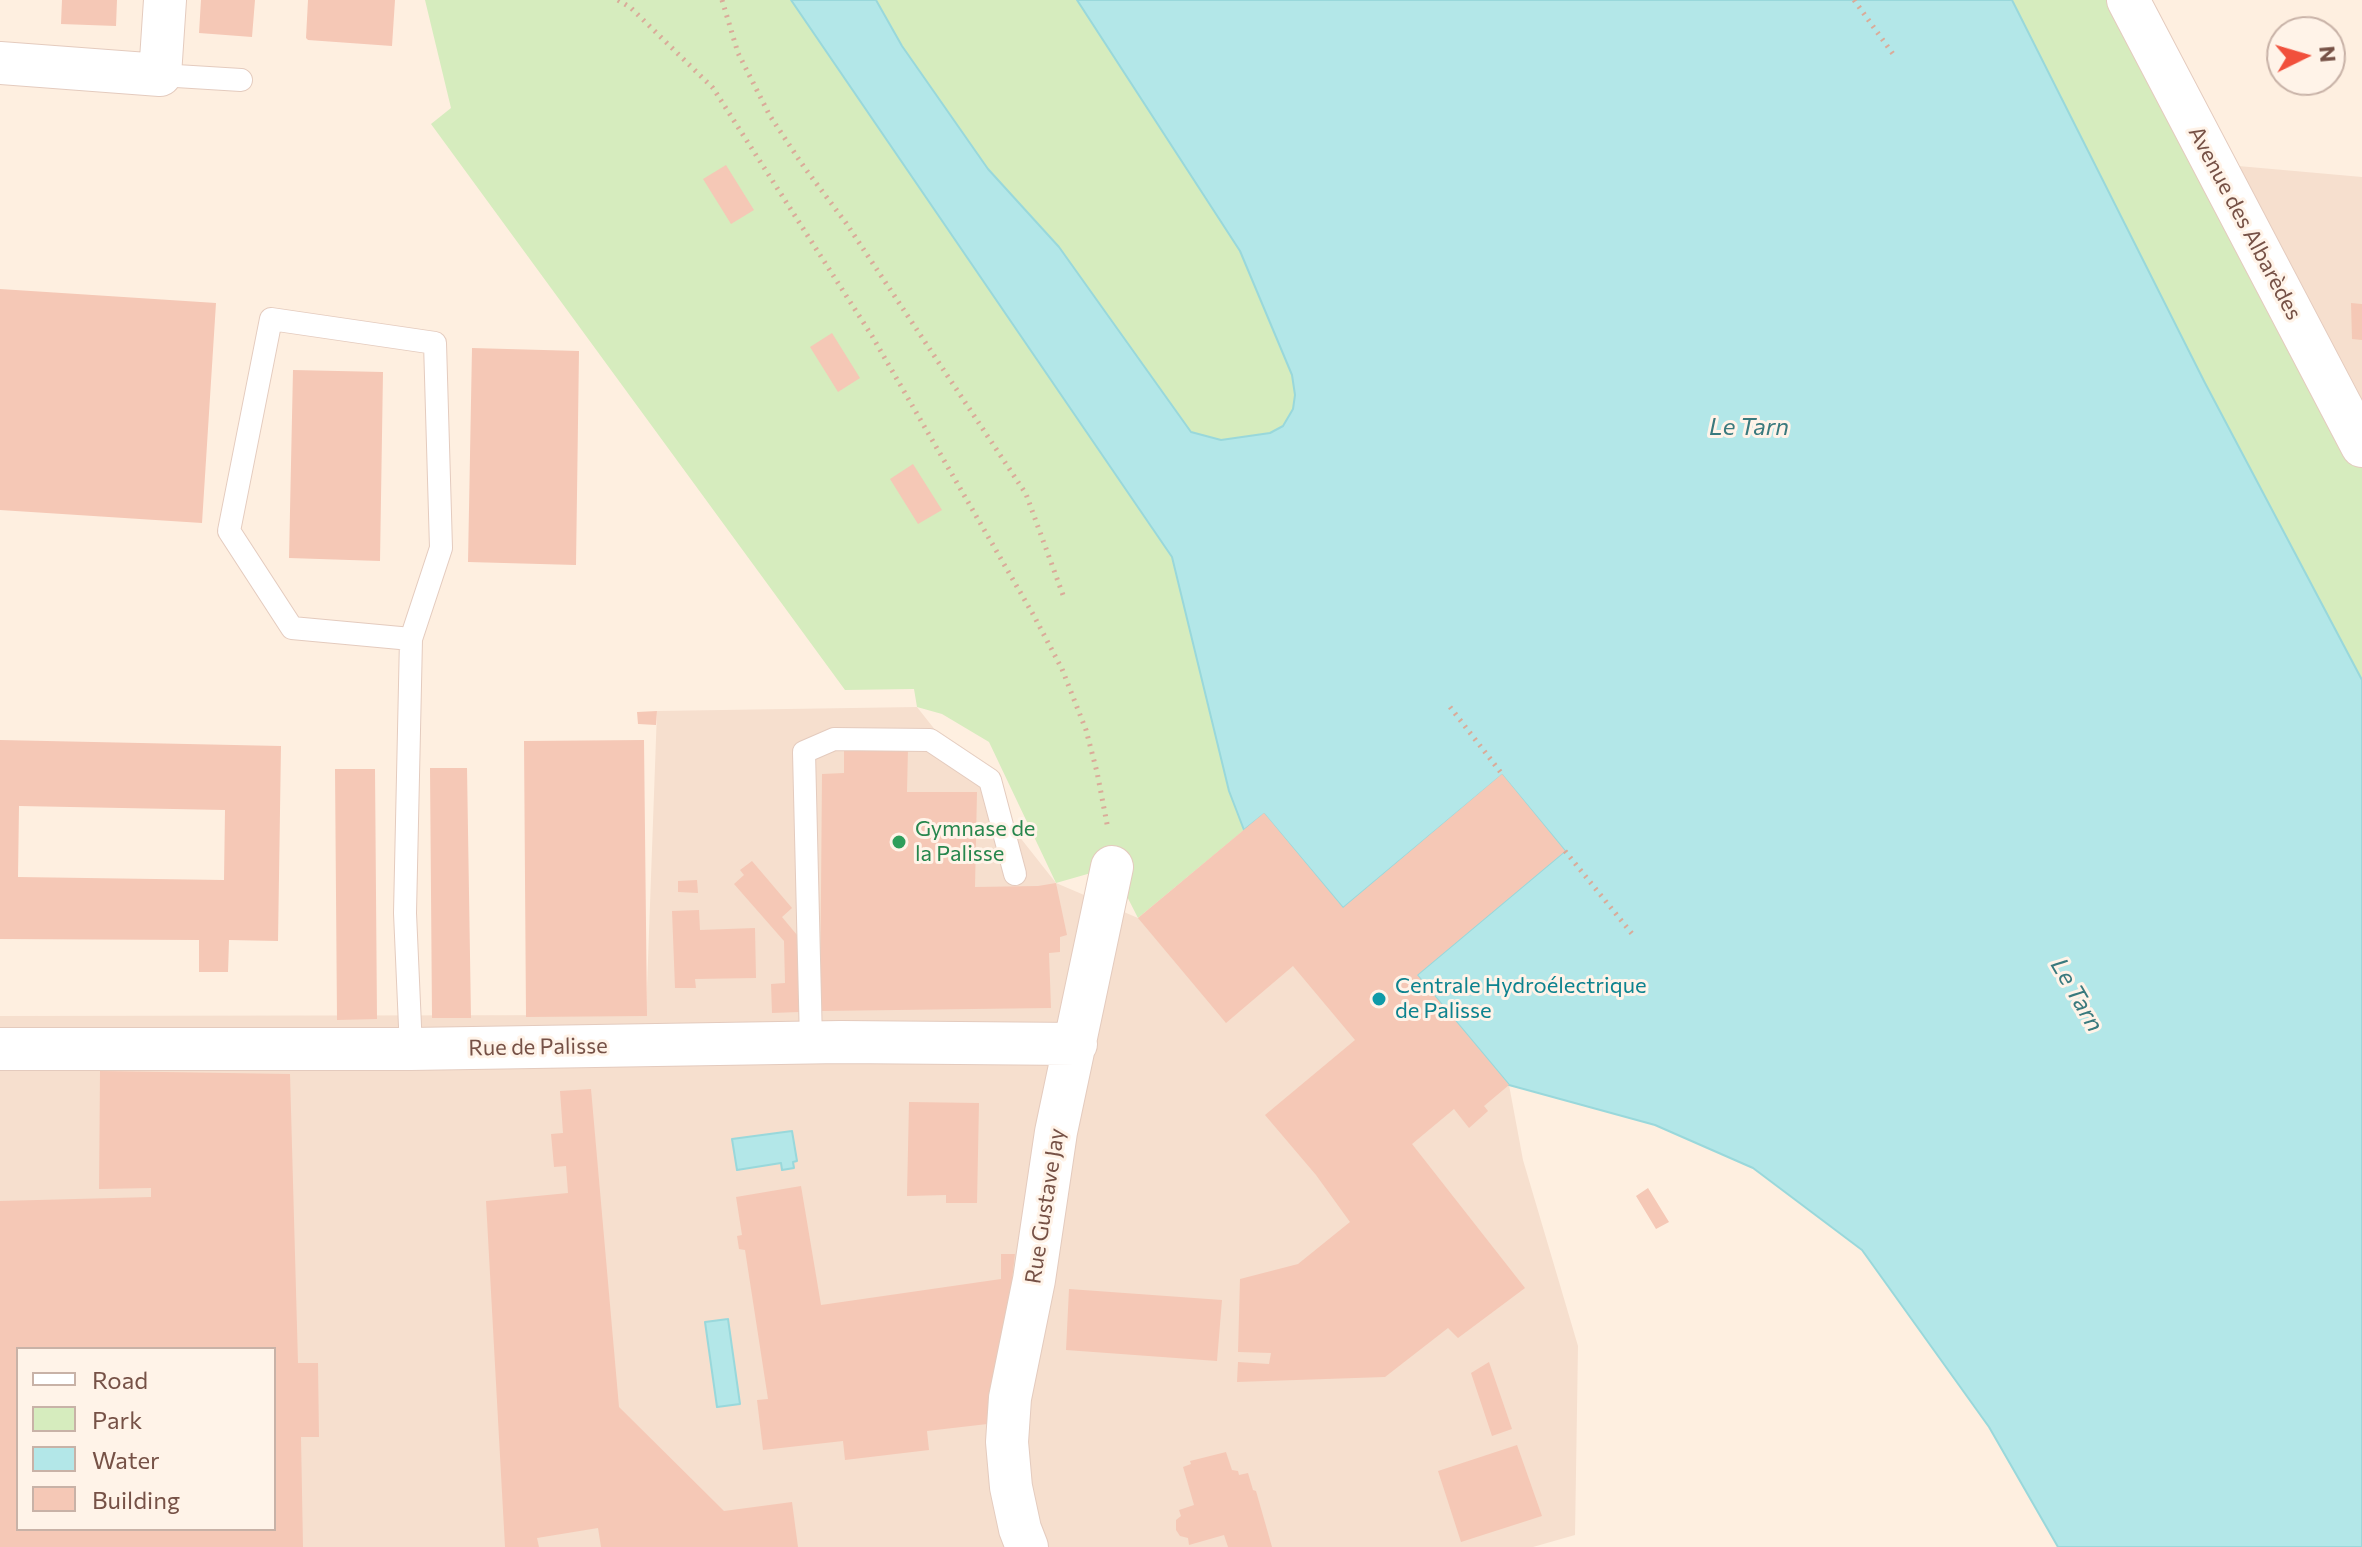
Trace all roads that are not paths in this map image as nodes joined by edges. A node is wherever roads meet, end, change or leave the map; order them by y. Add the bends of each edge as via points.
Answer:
1 (165, 0) edge
2 (2128, 0) edge
3 (0, 63) edge
4 (160, 75) junction
5 (241, 80) dead end
6 (2362, 446) edge
7 (411, 639) junction
8 (1112, 867) road end
9 (1015, 874) dead end
10 (811, 1042) junction
11 (1076, 1044) junction
12 (0, 1049) edge
13 (411, 1049) junction
14 (1027, 1547) edge

1 - 4 street
2 - 6 street, Avenue des Albarèdes
3 - 4 street
4 - 5 lane
7 - 7 lane via 441,548 435,343 271,319 229,531 292,628
7 - 13 lane via 405,913
8 - 11 street, Rue Gustave Jay
9 - 10 lane via 990,780 930,740 834,739 804,752
10 - 11 street, Rue de Palisse
10 - 13 street, Rue de Palisse
11 - 14 street, Rue Gustave Jay via 1010,1398 1011,1487
12 - 13 street, Rue de Palisse

